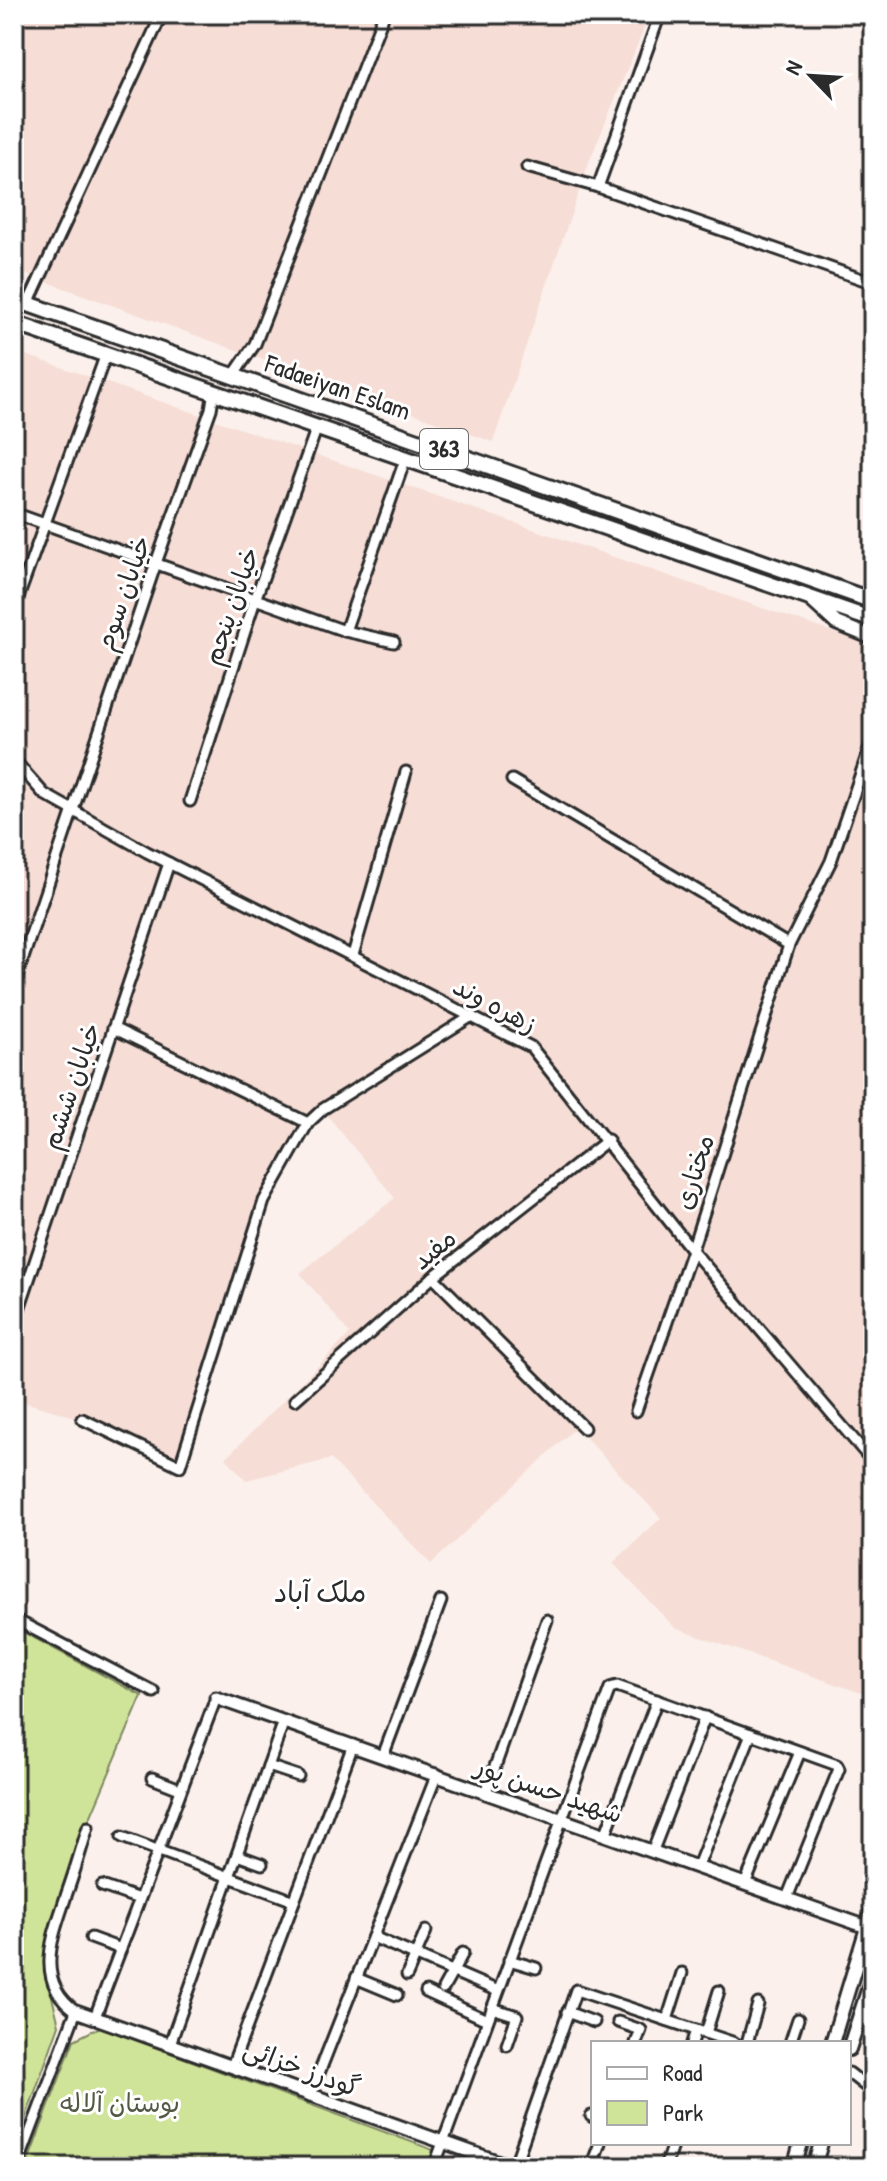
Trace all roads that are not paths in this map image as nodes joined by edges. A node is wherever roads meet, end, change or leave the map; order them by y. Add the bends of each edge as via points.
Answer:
1 (162, 14) edge
2 (384, 14) edge
3 (660, 14) edge
4 (527, 167) dead end
5 (598, 187) junction
6 (873, 283) edge
7 (21, 302) edge
8 (17, 325) edge
9 (106, 354) junction
10 (233, 376) junction
11 (214, 391) junction
12 (317, 427) junction
13 (406, 457) junction
14 (14, 513) edge
15 (44, 522) junction
16 (156, 563) junction
17 (805, 595) junction
18 (255, 600) junction
19 (873, 601) edge
20 (14, 609) edge
21 (873, 620) edge
22 (345, 631) junction
23 (873, 638) edge
24 (394, 642) dead end
25 (873, 738) edge
26 (14, 760) edge
27 (406, 772) dead end
28 (512, 780) dead end
29 (190, 801) dead end
30 (73, 810) junction
31 (169, 863) junction
32 (789, 945) junction
33 (353, 955) junction
34 (14, 985) edge
35 (472, 1016) junction
36 (113, 1028) junction
37 (308, 1123) junction
38 (608, 1140) junction
39 (692, 1250) junction
40 (433, 1277) junction
41 (14, 1324) edge
42 (295, 1400) dead end
43 (636, 1411) dead end
44 (82, 1419) dead end
45 (584, 1428) dead end
46 (873, 1462) edge
47 (441, 1601) dead end
48 (14, 1619) edge
49 (547, 1620) dead end
50 (154, 1692) dead end
51 (216, 1698) joint
52 (657, 1700) junction
53 (705, 1717) junction
54 (284, 1721) junction
55 (751, 1734) junction
56 (353, 1745) junction
57 (800, 1752) junction
58 (383, 1756) junction
59 (268, 1766) junction
60 (437, 1774) junction
61 (298, 1776) dead end
62 (152, 1778) dead end
63 (180, 1789) junction
64 (486, 1792) junction
65 (561, 1819) junction
66 (88, 1827) dead end
67 (606, 1833) junction
68 (122, 1837) dead end
69 (653, 1850) junction
70 (157, 1851) junction
71 (237, 1855) junction
72 (262, 1864) dead end
73 (698, 1866) junction
74 (229, 1877) junction
75 (745, 1884) junction
76 (102, 1886) dead end
77 (787, 1898) junction
78 (139, 1899) junction
79 (294, 1901) junction
80 (873, 1908) edge
81 (867, 1927) junction
82 (426, 1931) dead end
83 (373, 1937) junction
84 (91, 1938) dead end
85 (121, 1949) junction
86 (463, 1953) dead end
87 (415, 1956) junction
88 (509, 1960) junction
89 (536, 1968) dead end
90 (453, 1972) junction
91 (682, 1973) dead end
92 (407, 1975) dead end
93 (873, 1977) edge
94 (356, 1978) junction
95 (443, 1989) dead end
96 (498, 1991) junction
97 (719, 1991) dead end
98 (426, 1992) dead end
99 (397, 1995) dead end
100 (758, 2004) dead end
101 (492, 2008) junction
102 (76, 2011) junction
103 (567, 2012) junction
104 (95, 2017) junction
105 (798, 2019) dead end
106 (487, 2020) junction
107 (667, 2020) junction
108 (594, 2022) dead end
109 (618, 2022) dead end
110 (701, 2031) junction
111 (637, 2041) edge
112 (694, 2041) edge
113 (726, 2041) edge
114 (748, 2041) edge
115 (791, 2041) edge
116 (833, 2041) edge
117 (851, 2043) edge
118 (170, 2044) junction
119 (507, 2045) dead end
120 (232, 2066) junction
121 (851, 2075) edge
122 (873, 2092) edge
123 (310, 2096) junction
124 (443, 2142) junction
125 (599, 2145) edge
126 (672, 2145) edge
127 (800, 2145) edge
128 (820, 2145) edge
129 (17, 2167) edge
130 (434, 2167) edge
131 (514, 2167) edge
132 (591, 2167) edge
133 (665, 2167) edge
134 (794, 2167) edge
135 (814, 2167) edge

1 - 7 street
2 - 10 street via 255,344
3 - 5 street
4 - 5 street
5 - 6 street
7 - 10 main road, Fadaeiyan Eslam / 363
8 - 9 main road, Fadaeiyan Eslam / 363
9 - 11 main road, Fadaeiyan Eslam / 363
9 - 15 street
10 - 19 main road, Fadaeiyan Eslam / 363
11 - 12 main road, Fadaeiyan Eslam / 363
11 - 16 street, خیابان سوم
12 - 13 main road, Fadaeiyan Eslam / 363
12 - 18 street, خیابان پنجم
13 - 17 main road, Fadaeiyan Eslam / 363
13 - 22 street
14 - 15 street
15 - 16 street
15 - 20 street
16 - 18 street
16 - 30 street, خیابان سوم
17 - 21 main road, Fadaeiyan Eslam / 363
17 - 23 main road via 836,623
18 - 22 street
18 - 29 street, خیابان پنجم
22 - 24 street
25 - 32 street, مختاری via 831,861
26 - 30 street, زهره وند via 44,794
27 - 33 street
28 - 32 street
30 - 31 street, زهره وند
30 - 34 street, خیابان سوم
31 - 33 street, زهره وند
31 - 36 street, خیابان ششم
32 - 39 street, مختاری
33 - 35 street, زهره وند
35 - 37 street
35 - 38 street, زهره وند via 531,1047
36 - 37 street
36 - 41 street, خیابان ششم
37 - 44 street via 264,1201 180,1466
38 - 39 street, زهره وند
38 - 40 street, مفید
39 - 43 street, مختاری
39 - 46 street, زهره وند
40 - 42 street, مفید
40 - 45 street
47 - 58 street
48 - 50 street
49 - 64 street
51 - 54 street, شهید حسن پور
51 - 63 street
52 - 53 street
52 - 65 street via 613,1686
52 - 67 street
53 - 55 street
53 - 69 street
54 - 56 street, شهید حسن پور
54 - 59 street
55 - 57 street
55 - 73 street
56 - 58 street, شهید حسن پور
56 - 79 street
57 - 75 street
57 - 77 street via 838,1767
58 - 60 street, شهید حسن پور
59 - 61 street
59 - 71 street
60 - 64 street, شهید حسن پور
60 - 83 street
62 - 63 street
63 - 70 street
64 - 65 street, شهید حسن پور
65 - 67 street, شهید حسن پور
65 - 88 street
66 - 102 street via 49,1960 55,1990
67 - 69 street, شهید حسن پور
68 - 70 street
69 - 73 street, شهید حسن پور
70 - 74 street
70 - 78 street
71 - 72 street
71 - 74 street
73 - 75 street, شهید حسن پور
74 - 79 street
74 - 118 street
75 - 77 street, شهید حسن پور
76 - 78 street
77 - 81 street, شهید حسن پور
78 - 85 street
79 - 120 street
80 - 81 main road
81 - 116 main road
82 - 87 street
83 - 87 street
83 - 94 street
84 - 85 street
85 - 104 street
86 - 90 street
87 - 90 street
87 - 92 street
88 - 89 street
88 - 96 street
90 - 95 street
90 - 96 street
91 - 107 street
93 - 117 main road
94 - 99 street
94 - 123 street
96 - 101 street
97 - 110 street
98 - 106 street
100 - 114 street
101 - 106 street
101 - 119 street via 517,2016
102 - 104 street, گودرز خزائی
102 - 129 street
103 - 107 street via 576,1990
103 - 108 street
103 - 131 street
104 - 118 street, گودرز خزائی
105 - 115 street
106 - 124 street
107 - 110 street
109 - 111 street via 641,2030
110 - 112 street
110 - 113 street
118 - 120 street, گودرز خزائی
120 - 123 street, گودرز خزائی
121 - 122 street
123 - 124 street, گودرز خزائی
124 - 130 street
124 - 131 street, گودرز خزائی
125 - 132 street
126 - 133 street
127 - 134 main road
128 - 135 main road

